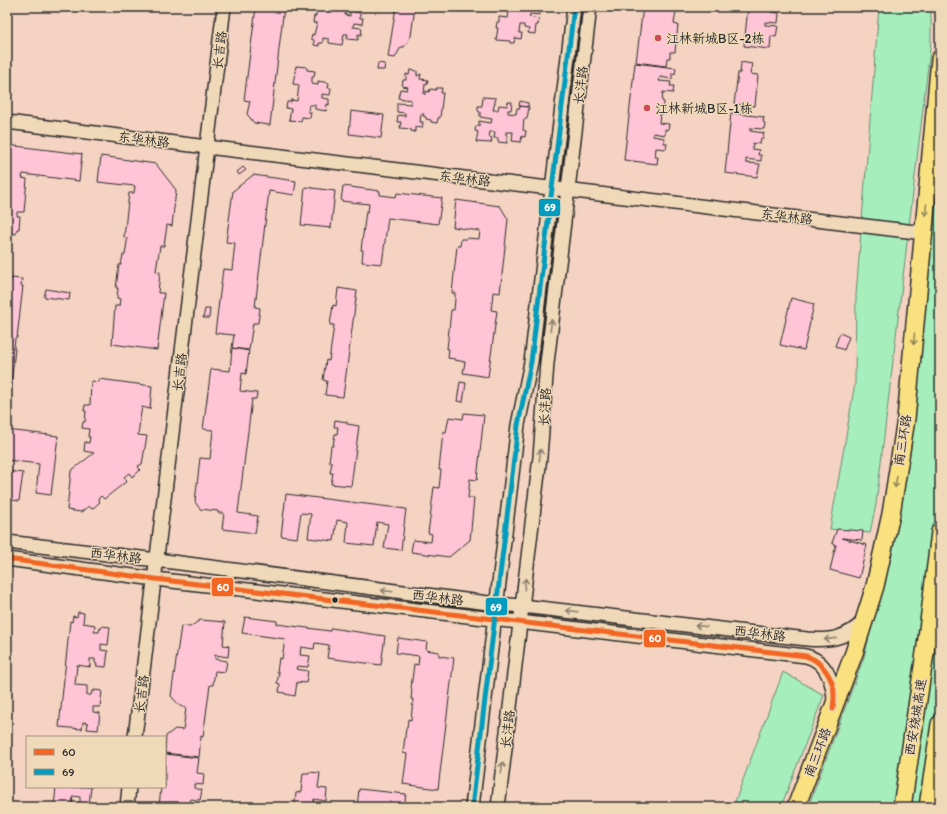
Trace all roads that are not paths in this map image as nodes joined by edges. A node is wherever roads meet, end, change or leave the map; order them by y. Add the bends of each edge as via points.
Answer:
1 (224, 7) edge
2 (574, 7) edge
3 (590, 7) edge
4 (940, 59) edge
5 (7, 122) edge
6 (207, 147) junction
7 (552, 188) junction
8 (568, 190) junction
9 (924, 233) junction
10 (940, 532) edge
11 (7, 542) edge
12 (7, 559) edge
13 (156, 560) junction
14 (155, 579) junction
15 (496, 604) junction
16 (522, 606) junction
17 (495, 620) junction
18 (864, 622) junction
19 (520, 623) junction
20 (926, 646) junction
21 (833, 709) junction
22 (940, 724) edge
23 (135, 736) edge
24 (129, 788) edge
25 (127, 807) edge
26 (472, 807) edge
27 (498, 807) edge
28 (796, 807) edge
29 (889, 807) edge
30 (902, 807) edge
31 (928, 807) edge

1 - 6 street, 长吉路
2 - 7 street, 长沣路
3 - 8 street, 长沣路
4 -> 9 highway, 南三环路
5 - 6 street, 东华林路
6 - 7 street, 东华林路
6 - 13 street, 长吉路
7 - 8 street, 东华林路
7 - 15 street, 长沣路 via 531,362 518,425
8 - 9 street, 东华林路
16 -> 8 street, 长沣路
9 -> 18 highway, 南三环路 via 906,419 890,514 875,586
10 - 20 highway, 西安绕城高速
11 - 13 street, 西华林路
12 - 14 street, 西华林路
13 - 14 street, 长吉路
15 -> 13 street, 西华林路
14 - 17 street, 西华林路
14 - 23 street, 长吉路
15 - 16 street, 西华林路
15 - 17 street, 长沣路
18 -> 16 street, 西华林路 via 843,636 817,640
16 - 19 street, 长沣路
17 - 19 street, 西华林路
17 - 26 street, 长沣路
18 - 21 highway, 南三环路
19 - 21 street, 西华林路 via 811,658 820,664 833,685
27 -> 19 street, 长沣路
20 - 29 highway
20 - 30 highway, 西安绕城高速
21 - 28 highway, 南三环路
22 - 31 highway, 西安绕城高速
24 - 25 street

